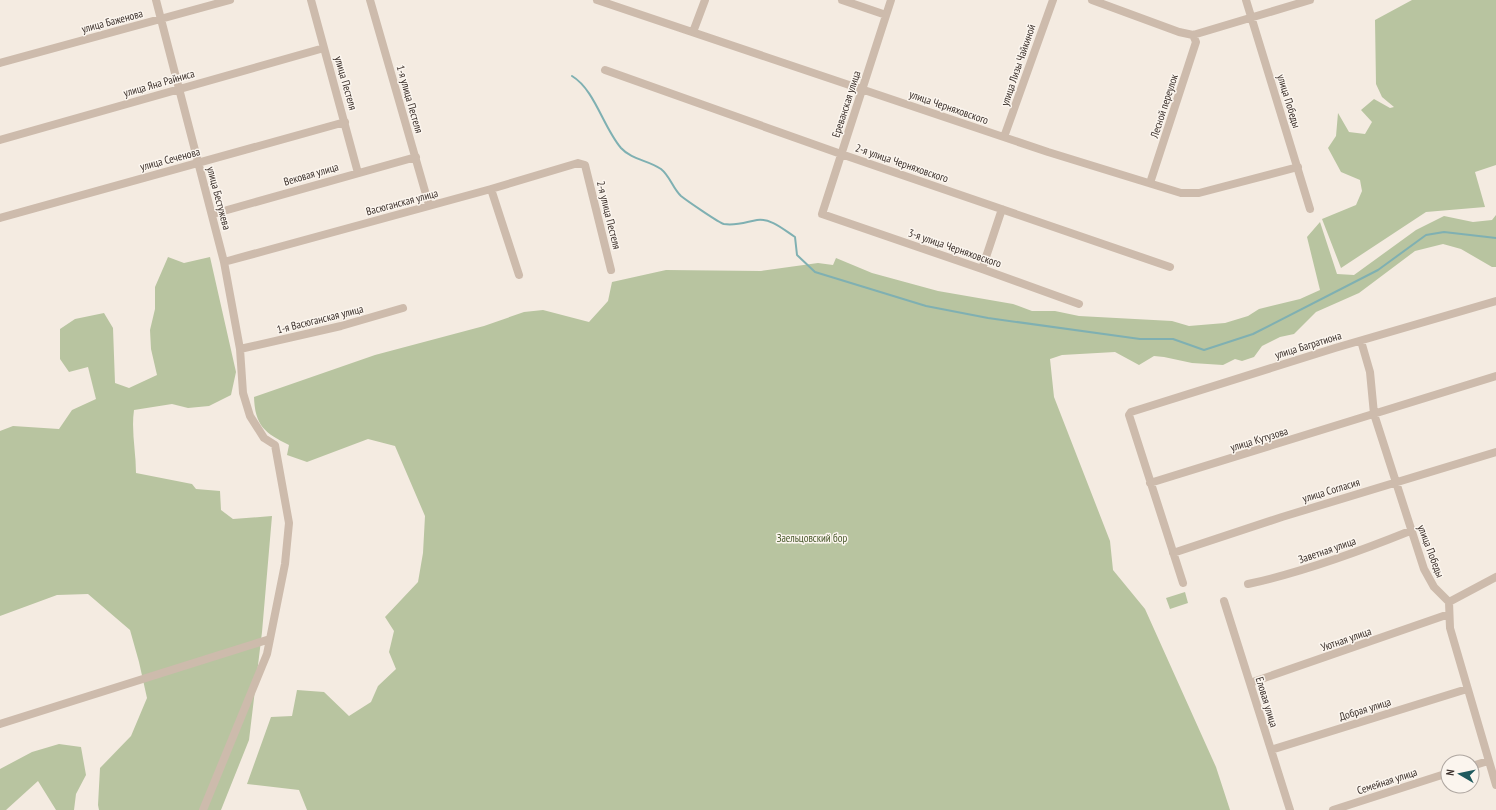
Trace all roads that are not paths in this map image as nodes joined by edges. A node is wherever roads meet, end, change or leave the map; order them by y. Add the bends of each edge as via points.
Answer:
1 (156, 0) edge
2 (230, 0) edge
3 (311, 0) edge
4 (370, 0) edge
5 (597, 0) edge
6 (705, 0) edge
7 (842, 0) edge
8 (891, 0) edge
9 (1053, 0) edge
10 (1092, 0) edge
11 (1246, 0) edge
12 (1310, 0) edge
13 (886, 15) junction
14 (1252, 16) junction
15 (161, 19) junction
16 (693, 32) junction
17 (1193, 35) junction
18 (324, 48) junction
19 (0, 63) edge
20 (605, 70) dead end
21 (179, 88) junction
22 (863, 89) junction
23 (345, 122) junction
24 (1004, 137) junction
25 (0, 140) edge
26 (841, 154) junction
27 (416, 157) junction
28 (199, 163) junction
29 (585, 165) joint
30 (1298, 167) junction
31 (358, 173) junction
32 (1150, 184) junction
33 (491, 189) junction
34 (429, 205) junction
35 (1002, 209) junction
36 (1310, 209) dead end
37 (213, 214) junction
38 (822, 214) joint
39 (0, 218) edge
40 (224, 262) junction
41 (1170, 267) dead end
42 (982, 269) junction
43 (611, 270) dead end
44 (519, 275) dead end
45 (1496, 301) edge
46 (1079, 304) dead end
47 (403, 308) dead end
48 (1361, 341) junction
49 (240, 349) junction
50 (1496, 376) edge
51 (1374, 414) junction
52 (1496, 452) edge
53 (1395, 482) junction
54 (1150, 483) junction
55 (1410, 531) junction
56 (1173, 553) junction
57 (1496, 578) edge
58 (1182, 583) dead end
59 (1248, 584) dead end
60 (1224, 601) dead end
61 (1449, 602) junction
62 (1449, 614) junction
63 (270, 639) junction
64 (1250, 683) junction
65 (1467, 689) junction
66 (0, 724) edge
67 (1271, 750) junction
68 (1488, 761) junction
69 (1480, 764) edge
70 (1440, 776) edge
71 (1496, 785) edge
72 (203, 810) edge
73 (1290, 810) edge
74 (1333, 810) edge

1 - 15 street, улица Бестужева
2 - 15 street, улица Баженова
3 - 18 street, улица Пестеля
4 - 27 street, 1-я улица Пестеля
5 - 16 street, улица Черняховского
6 - 16 street
7 - 13 street
8 - 13 street, Ереванская улица
9 - 24 street, улица Лизы Чайкиной
10 - 17 street
11 - 14 street, улица Победы
12 - 14 street
13 - 22 street, Ереванская улица
14 - 17 street
14 - 30 street, улица Победы
15 - 19 street, улица Баженова
15 - 21 street, улица Бестужева
16 - 22 street, улица Черняховского
17 - 32 street, Лесной переулок via 1196,42
18 - 21 street, улица Яна Райниса
18 - 23 street, улица Пестеля
20 - 26 street, 2-я улица Черняховского
21 - 25 street, улица Яна Райниса
21 - 28 street, улица Бестужева
22 - 24 street, улица Черняховского
22 - 26 street, Ереванская улица
23 - 28 street, улица Сеченова
23 - 31 street, улица Пестеля
24 - 32 street, улица Черняховского
26 - 35 street, 2-я улица Черняховского
26 - 38 street, Ереванская улица
27 - 31 street, Вековая улица
27 - 34 street, 1-я улица Пестеля
28 - 37 street, улица Бестужева
28 - 39 street, улица Сеченова
29 - 33 street, Васюганская улица via 578,163
29 - 43 street, 2-я улица Пестеля
30 - 32 street, улица Черняховского via 1199,193 1181,192
30 - 36 street, улица Победы
31 - 37 street, Вековая улица
33 - 34 street, Васюганская улица
33 - 44 street
34 - 40 street, Васюганская улица
35 - 41 street, 2-я улица Черняховского
35 - 42 street
37 - 40 street, улица Бестужева
38 - 42 street, 3-я улица Черняховского
40 - 49 street, улица Бестужева
42 - 46 street, 3-я улица Черняховского
45 - 48 street, улица Багратиона
47 - 49 street, 1-я Васюганская улица via 341,326
48 - 51 street, улица Победы via 1370,372
48 - 54 street, улица Багратиона via 1131,412 1129,416
49 - 63 street, улица Бестужева via 243,394 250,416 264,438 275,445 289,523 285,564
50 - 51 street, улица Кутузова
51 - 53 street, улица Победы
51 - 54 street, улица Кутузова
52 - 53 street, улица Согласия
53 - 55 street, улица Победы
53 - 56 street, улица Согласия
54 - 56 street
55 - 59 street, Заветная улица via 1291,574
55 - 61 street, улица Победы via 1429,579 1434,588
56 - 58 street
57 - 61 street
60 - 64 street, Еловая улица
61 - 62 street
62 - 64 street, Уютная улица
62 - 65 street via 1450,628
63 - 66 street
63 - 72 street, улица Бестужева via 267,654
64 - 67 street, Еловая улица
65 - 67 street, Добрая улица
65 - 68 street
67 - 73 street, Еловая улица
68 - 69 street
68 - 71 street
70 - 74 street, Семейная улица

